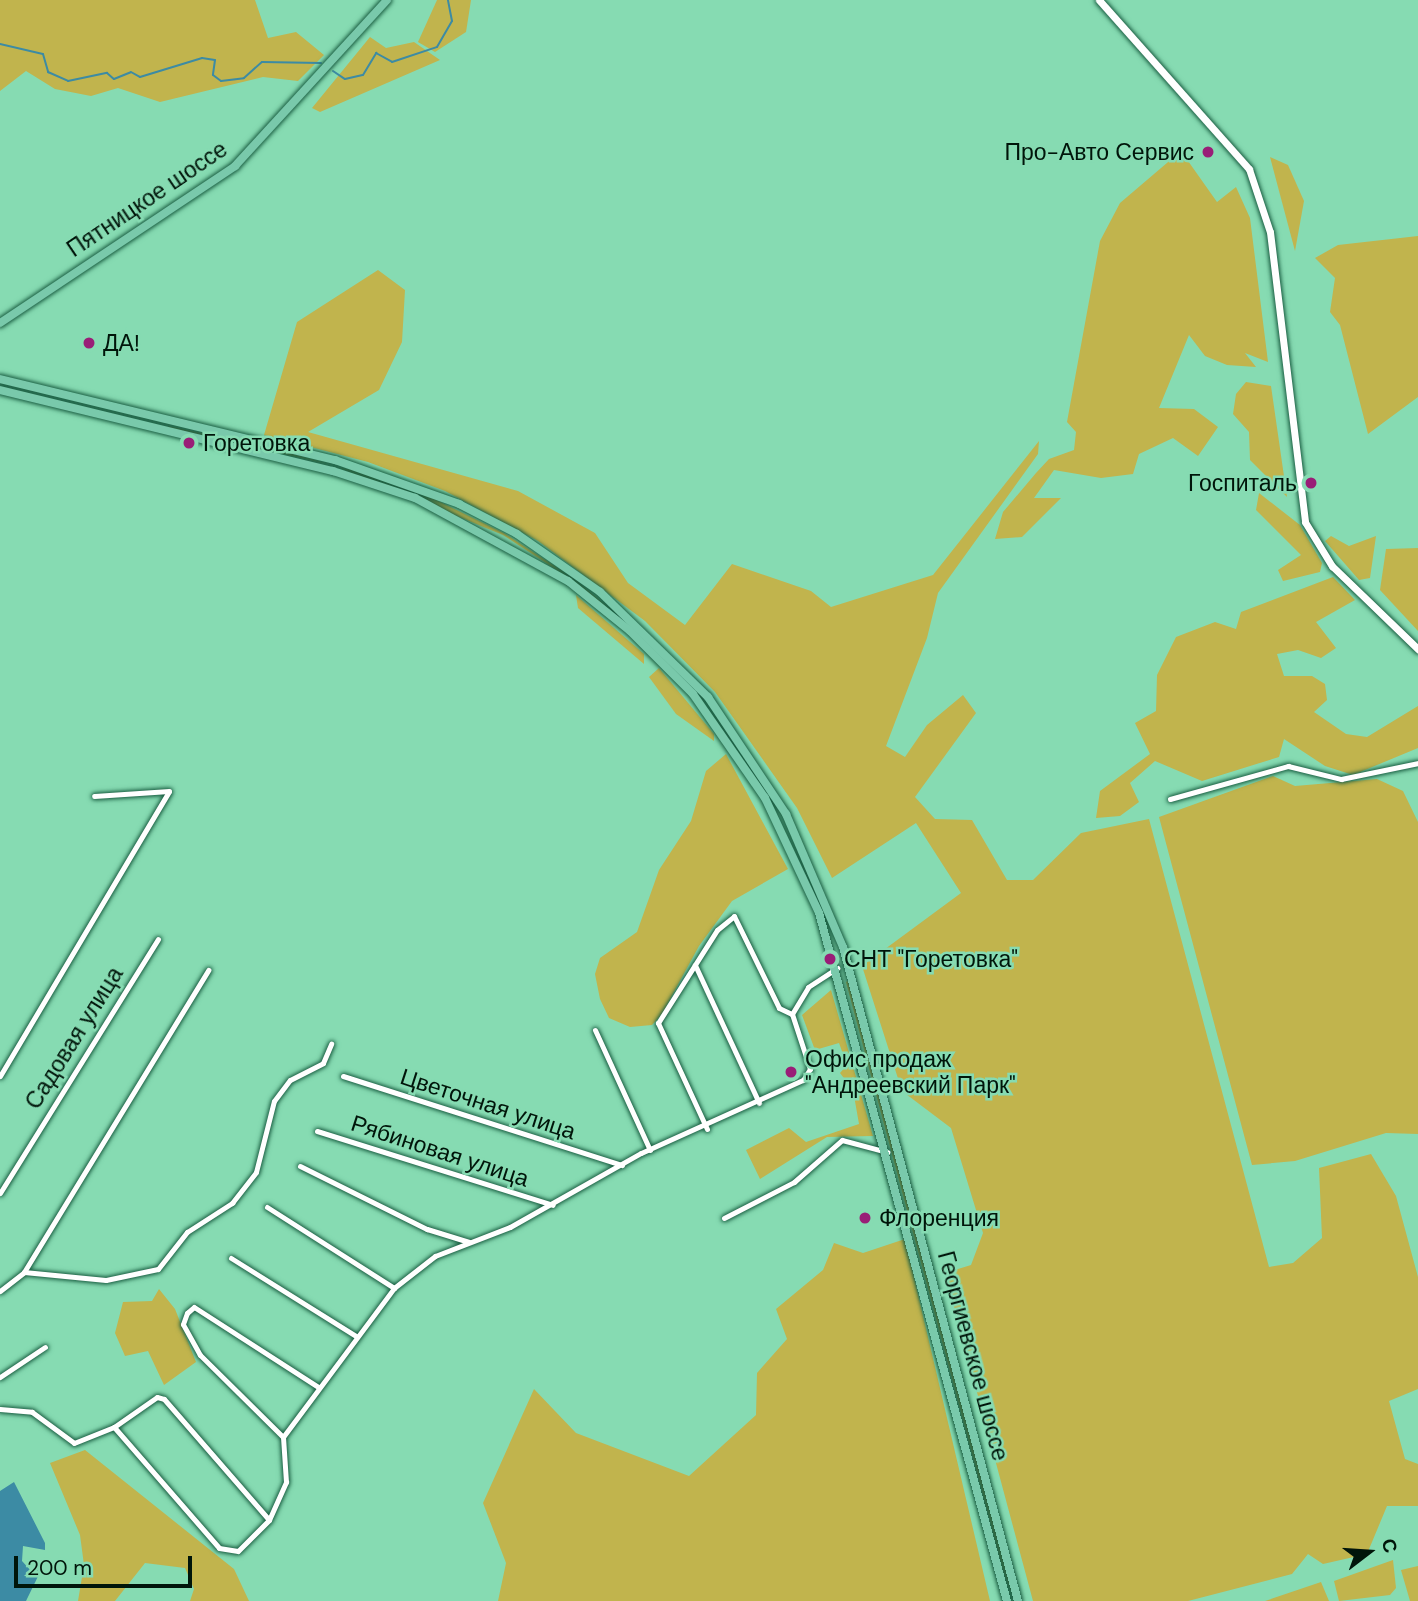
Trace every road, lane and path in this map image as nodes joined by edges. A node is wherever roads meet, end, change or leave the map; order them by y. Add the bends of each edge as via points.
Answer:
1 (387, 0) edge
2 (1099, 0) edge
3 (2, 323) edge
4 (0, 374) edge
5 (0, 379) edge
6 (11, 382) junction
7 (0, 390) edge
8 (1418, 649) edge
9 (1418, 763) edge
10 (94, 796) dead end
11 (1170, 799) dead end
12 (158, 939) dead end
13 (695, 965) junction
14 (838, 968) junction
15 (208, 970) dead end
16 (792, 1014) junction
17 (594, 1030) dead end
18 (331, 1044) dead end
19 (0, 1076) edge
20 (343, 1076) dead end
21 (759, 1103) junction
22 (707, 1129) junction
23 (317, 1131) dead end
24 (650, 1150) junction
25 (887, 1152) junction
26 (622, 1165) junction
27 (300, 1166) dead end
28 (0, 1194) edge
29 (553, 1205) junction
30 (267, 1207) dead end
31 (724, 1218) dead end
32 (471, 1242) junction
33 (231, 1258) dead end
34 (24, 1272) junction
35 (394, 1288) junction
36 (0, 1291) edge
37 (356, 1336) junction
38 (45, 1347) dead end
39 (0, 1377) edge
40 (318, 1387) junction
41 (0, 1409) edge
42 (114, 1427) junction
43 (283, 1437) junction
44 (269, 1520) junction
45 (1007, 1601) edge
46 (1018, 1601) edge

1 - 3 main road, Пятницкое шоссе via 235,166
2 - 8 main road via 1249,169 1270,232 1305,523 1332,566
4 - 6 main road
5 - 6 main road, Георгиевское шоссе
6 - 46 main road, Георгиевское шоссе via 335,460 459,504 517,534 600,592 708,697 786,814 843,947
7 - 14 main road, Георгиевское шоссе via 390,488 499,538 568,581 646,645 724,735 799,861
9 - 11 street via 1341,779 1288,766
10 - 19 street via 169,791
12 - 28 street, Садовая улица
13 - 16 street via 734,916 779,1008
13 - 21 street
13 - 22 street via 658,1023
14 - 16 street via 808,987
14 - 25 main road, Георгиевское шоссе
15 - 34 street
16 - 21 street via 810,1069 803,1080
17 - 24 street
18 - 34 street via 323,1063 290,1080 274,1101 256,1172 232,1203 187,1232 158,1269 106,1280
20 - 26 street, Цветочная улица
21 - 22 street
22 - 24 street
23 - 29 street, Рябиновая улица
24 - 26 street
25 - 31 street via 842,1140 794,1182
25 - 45 main road, Георгиевское шоссе
26 - 29 street
27 - 32 street via 427,1229
29 - 32 street
30 - 35 street
32 - 35 street via 435,1256
33 - 37 street
34 - 36 street
35 - 37 street
37 - 40 street
38 - 39 street
40 - 43 street
40 - 43 street via 194,1307 183,1324 200,1355
41 - 42 street via 32,1412 74,1443
42 - 44 street via 157,1397 164,1399
42 - 44 street via 219,1548 238,1551
43 - 44 street via 286,1482

